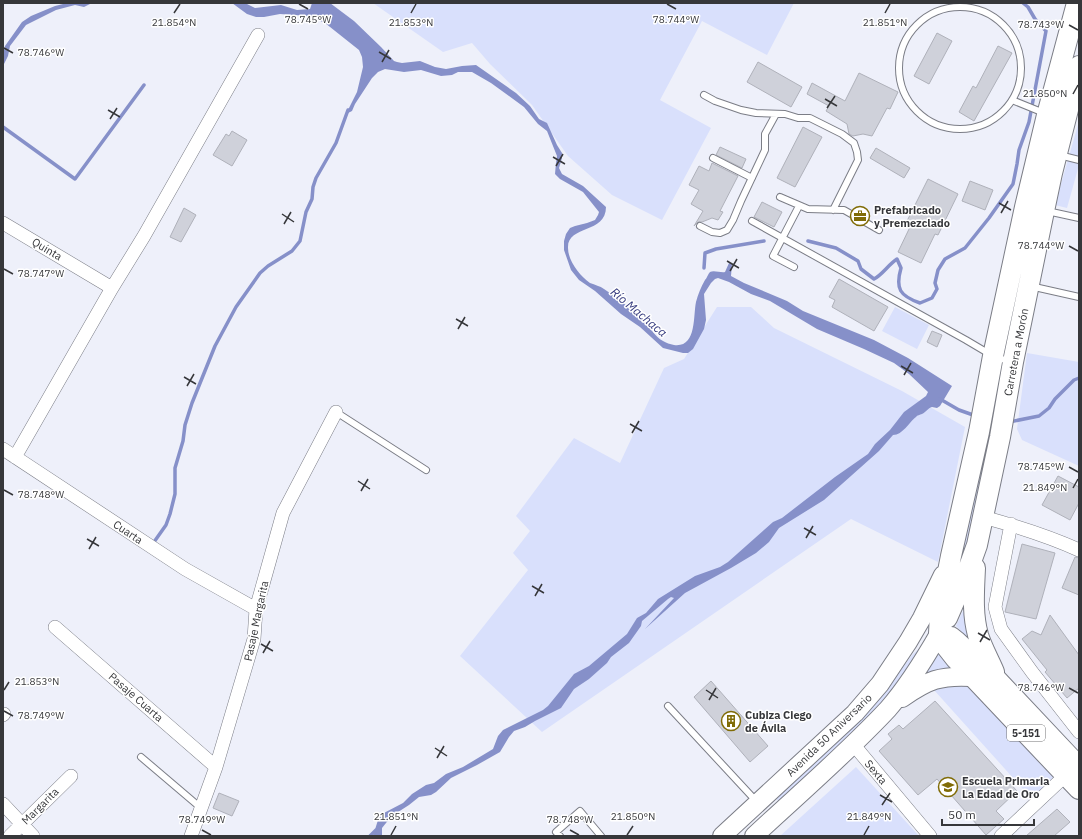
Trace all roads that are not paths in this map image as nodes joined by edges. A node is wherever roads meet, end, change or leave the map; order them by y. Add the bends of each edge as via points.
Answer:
1 (1077, 7) edge
2 (258, 35) dead end
3 (1079, 66) edge
4 (704, 95) dead end
5 (1012, 100) junction
6 (776, 114) junction
7 (1052, 116) junction
8 (1057, 154) junction
9 (713, 158) dead end
10 (1079, 160) edge
11 (752, 178) junction
12 (780, 197) dead end
13 (799, 206) junction
14 (1034, 209) junction
15 (833, 210) junction
16 (1079, 218) edge
17 (752, 221) dead end
18 (3, 223) edge
19 (700, 226) dead end
20 (879, 230) dead end
21 (782, 238) junction
22 (794, 267) dead end
23 (1029, 286) junction
24 (112, 288) junction
25 (1079, 297) edge
26 (993, 356) junction
27 (1013, 362) junction
28 (336, 412) joint
29 (3, 449) edge
30 (16, 457) junction
31 (426, 470) dead end
32 (983, 517) junction
33 (1011, 524) junction
34 (977, 545) junction
35 (1079, 550) edge
36 (951, 556) junction
37 (256, 609) junction
38 (55, 627) dead end
39 (939, 634) junction
40 (908, 642) junction
41 (972, 677) junction
42 (998, 681) junction
43 (668, 706) dead end
44 (888, 708) junction
45 (1079, 732) edge
46 (853, 744) junction
47 (141, 757) dead end
48 (216, 767) junction
49 (1076, 769) edge
50 (71, 776) dead end
51 (758, 803) junction
52 (3, 804) edge
53 (201, 808) junction
54 (772, 819) junction
55 (22, 825) junction
56 (10, 836) edge
57 (33, 836) edge
58 (191, 836) edge
59 (560, 836) edge
60 (601, 836) edge
61 (722, 836) edge
62 (754, 836) edge
63 (930, 836) edge
64 (1001, 836) edge

1 - 7 main road, Carretera a Morón
2 - 24 street
3 - 7 main road, Carretera a Morón
4 - 6 lane via 741,110
5 - 5 lane via 1020,81 1021,61 1016,42 1005,25 989,13 970,7 950,7 931,14 915,26 904,43 899,63 901,83 909,102 923,117 941,126 961,129 981,125 999,115
5 - 7 lane
6 - 11 lane via 766,134 766,150
6 - 15 lane via 810,118 854,143 858,160
7 - 8 main road, Carretera a Morón
7 - 14 main road, Carretera a Morón
8 - 10 lane
8 - 14 main road, Carretera a Morón
9 - 11 lane
11 - 19 lane via 726,230 720,233 712,232
12 - 13 lane
13 - 15 lane
13 - 21 lane
14 - 16 lane
14 - 23 main road, Carretera a Morón
14 - 26 main road, Carretera a Morón
15 - 20 lane via 844,210
17 - 21 lane
18 - 24 street, Quinta
21 - 22 lane via 773,256
21 - 26 lane
23 - 25 lane
23 - 27 main road, Carretera a Morón
24 - 30 street
26 - 27 lane
26 - 36 main road, Carretera a Morón
27 - 32 main road, Carretera a Morón / 5-151
28 - 31 lane
28 - 37 street, Pasaje Margarita via 283,513
29 - 30 street, Cuarta
30 - 37 street, Cuarta via 185,569
32 - 33 street
32 - 34 main road, Carretera a Morón / 5-151
33 - 35 street
33 - 45 street via 995,607 1001,629
34 - 39 main road, Carretera a Morón / 5-151 via 961,588
34 - 42 main road, 5-151 via 974,617 978,636
36 - 39 main road, Carretera a Morón via 940,612
36 - 40 main road, Avenida 50 Aniversario via 937,589
37 - 48 street, Pasaje Margarita via 254,639
38 - 48 street, Pasaje Cuarta
39 - 40 main road
39 - 41 main road, 5-151 via 946,648
39 - 42 main road, 5-151 via 956,641
39 - 44 main road, Avenida 50 Aniversario via 914,675
40 - 51 main road, Avenida 50 Aniversario via 880,684 855,713
41 - 44 main road via 954,676 928,682
41 - 49 main road, 5-151
42 - 49 main road, 5-151
43 - 51 lane
44 - 46 main road, Avenida 50 Aniversario
46 - 54 main road, Avenida 50 Aniversario
46 - 63 street, Sexta
47 - 53 lane
48 - 53 street, Pasaje Margarita
49 - 64 street
50 - 55 street, Margarita
51 - 54 main road
51 - 61 main road, Avenida 50 Aniversario
52 - 55 street
53 - 58 street, Pasaje Margarita
54 - 62 main road, Avenida 50 Aniversario
55 - 56 street, Margarita
55 - 57 street
59 - 60 lane via 556,832 580,811

